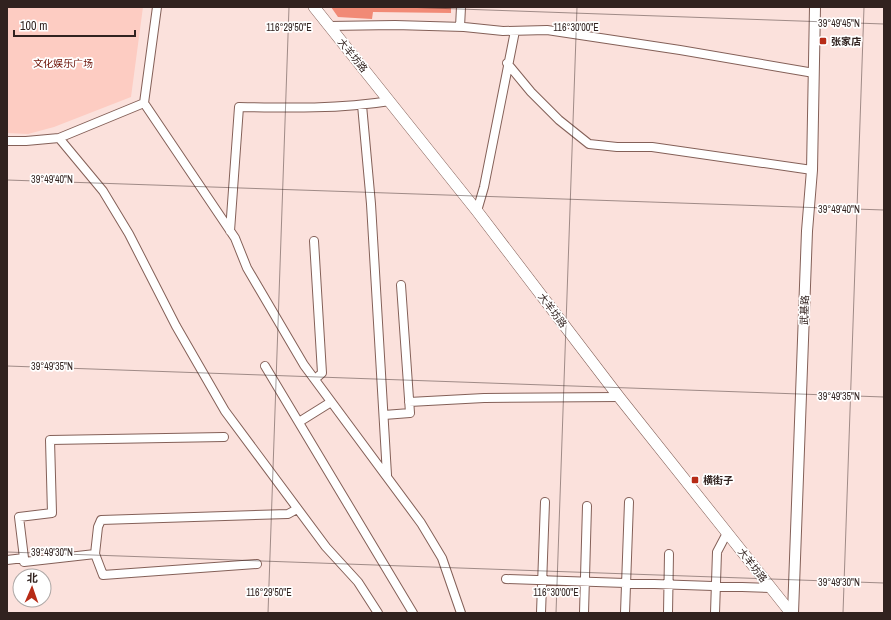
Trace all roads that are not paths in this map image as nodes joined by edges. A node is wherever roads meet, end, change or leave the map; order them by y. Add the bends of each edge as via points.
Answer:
1 (157, 7) edge
2 (314, 7) edge
3 (461, 7) edge
4 (815, 7) edge
5 (329, 26) junction
6 (460, 27) junction
7 (515, 31) junction
8 (508, 64) junction
9 (814, 73) junction
10 (390, 101) junction
11 (144, 103) junction
12 (362, 105) junction
13 (59, 138) junction
14 (7, 141) edge
15 (812, 170) junction
16 (477, 211) junction
17 (230, 231) junction
18 (314, 241) dead end
19 (401, 285) dead end
20 (265, 366) dead end
21 (315, 379) junction
22 (619, 397) junction
23 (332, 402) junction
24 (409, 402) junction
25 (384, 415) junction
26 (298, 422) junction
27 (224, 437) dead end
28 (388, 476) junction
29 (545, 502) dead end
30 (629, 502) dead end
31 (587, 506) dead end
32 (298, 509) junction
33 (727, 533) junction
34 (95, 554) junction
35 (669, 554) dead end
36 (24, 558) junction
37 (7, 560) edge
38 (257, 564) dead end
39 (506, 579) dead end
40 (542, 580) junction
41 (585, 582) junction
42 (626, 583) junction
43 (668, 584) junction
44 (716, 586) junction
45 (771, 588) junction
46 (378, 613) edge
47 (413, 613) edge
48 (461, 613) edge
49 (541, 613) edge
50 (584, 613) edge
51 (625, 613) edge
52 (668, 613) edge
53 (715, 613) edge
54 (792, 613) edge

1 - 11 street
2 - 5 main road, 大羊坊路
3 - 6 street
4 - 9 street, 武基路
5 - 6 street
5 - 10 main road, 大羊坊路
6 - 7 street
7 - 8 street
7 - 9 street via 547,30 598,37
8 - 15 street via 559,120 589,144 652,147
8 - 16 street
9 - 15 street, 武基路
10 - 12 street
10 - 16 main road, 大羊坊路
11 - 13 street
11 - 17 street
12 - 17 street via 322,108 239,107
12 - 25 street
13 - 14 street
13 - 32 street via 103,191 225,411
15 - 54 street, 武基路 via 807,231
16 - 22 main road, 大羊坊路
17 - 21 street via 247,268
18 - 21 street via 322,373
19 - 24 street
20 - 26 street
21 - 23 street
22 - 24 street via 484,398
22 - 33 main road, 大羊坊路
23 - 26 street
23 - 28 street
24 - 25 street via 410,413
25 - 28 street
26 - 47 street
27 - 36 street via 50,440 52,513 20,517
28 - 48 street via 442,558
29 - 40 street
30 - 42 street
31 - 41 street
32 - 34 street via 288,514 101,520
32 - 46 street via 326,547 358,582
33 - 44 street via 717,552
33 - 45 main road, 大羊坊路
34 - 36 street via 24,562
34 - 38 street via 104,575
35 - 43 street
36 - 37 street
39 - 40 street
40 - 41 street
40 - 49 street
41 - 42 street
41 - 50 street
42 - 43 street
42 - 51 street
43 - 44 street
43 - 52 street
44 - 45 street
44 - 53 street
45 - 54 main road, 大羊坊路

